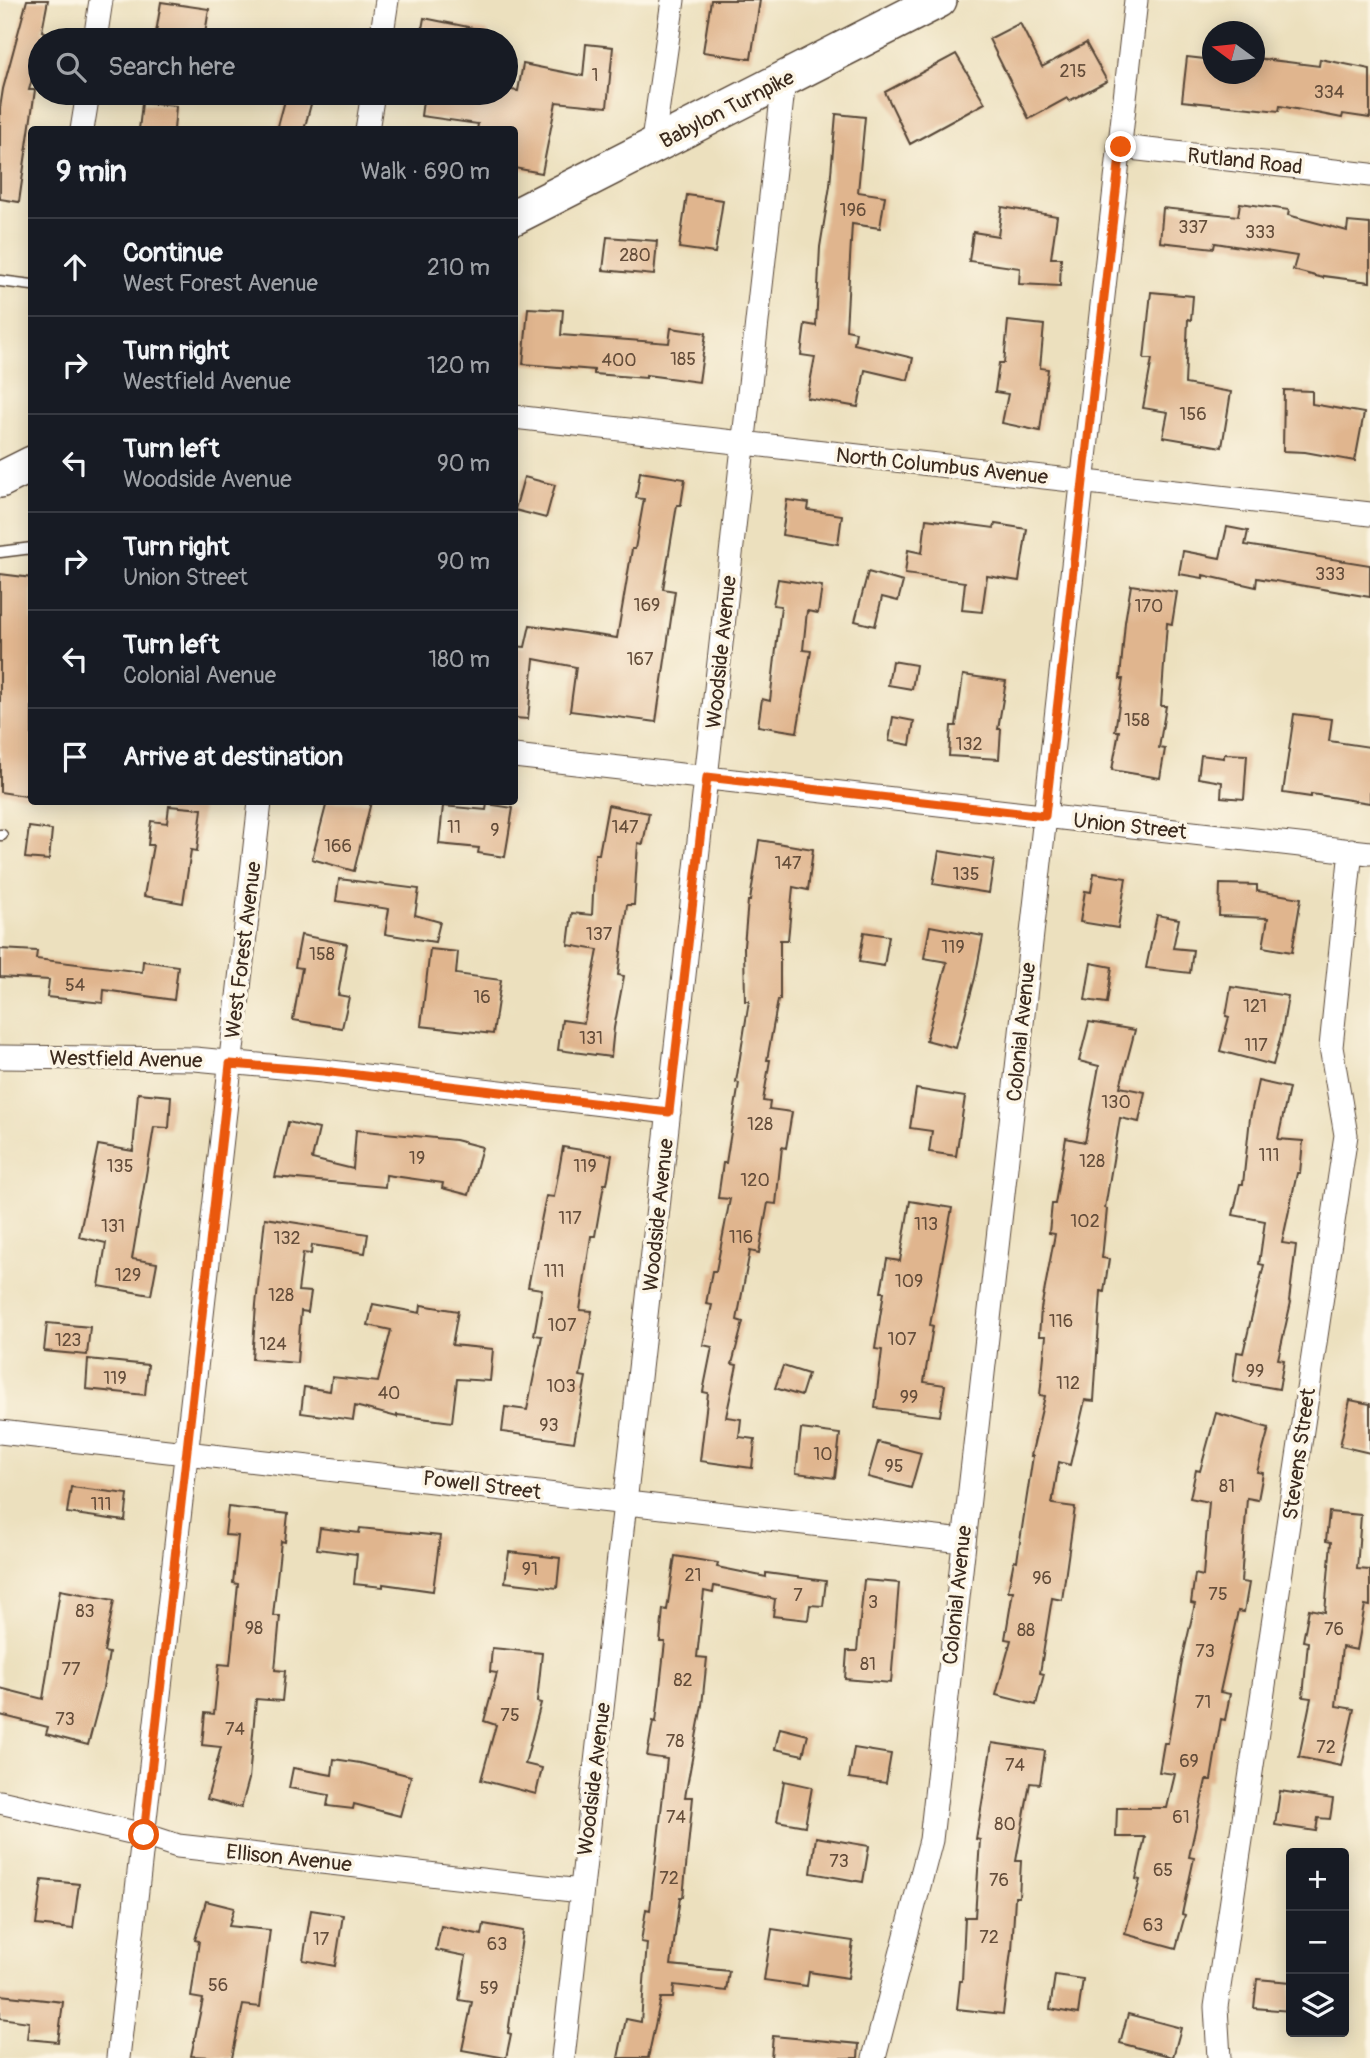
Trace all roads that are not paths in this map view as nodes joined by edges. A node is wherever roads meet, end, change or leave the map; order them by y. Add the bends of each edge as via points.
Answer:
1 (101, 0) edge
2 (387, 0) edge
3 (673, 0) edge
4 (939, 0) edge
5 (1136, 0) edge
6 (98, 28) edge
7 (383, 28) edge
8 (784, 80) junction
9 (86, 105) edge
10 (371, 105) edge
11 (83, 126) edge
12 (368, 126) edge
13 (1121, 147) junction
14 (652, 148) junction
15 (1370, 175) edge
16 (518, 215) edge
17 (0, 281) edge
18 (28, 284) edge
19 (518, 417) edge
20 (744, 444) junction
21 (28, 466) edge
22 (0, 480) edge
23 (1083, 482) junction
24 (1370, 514) edge
25 (28, 548) edge
26 (0, 552) edge
27 (518, 756) edge
28 (707, 777) junction
29 (260, 805) edge
30 (1045, 816) junction
31 (1361, 852) edge
32 (0, 1057) edge
33 (230, 1064) junction
34 (669, 1112) junction
35 (0, 1432) edge
36 (187, 1452) junction
37 (626, 1502) junction
38 (963, 1541) junction
39 (0, 1802) edge
40 (144, 1835) junction
41 (581, 1891) junction
42 (118, 2058) edge
43 (563, 2058) edge
44 (874, 2058) edge
45 (1219, 2058) edge

1 - 6 street
2 - 7 street
3 - 14 street
4 - 8 main road, Babylon Turnpike
5 - 13 street, Colonial Avenue
8 - 14 main road, Babylon Turnpike
8 - 20 street, Woodside Avenue
9 - 11 street
10 - 12 street
13 - 15 street, Rutland Road
13 - 23 street, Colonial Avenue
14 - 16 main road, Babylon Turnpike
17 - 18 lane
19 - 20 street, North Columbus Avenue
20 - 23 street, North Columbus Avenue
20 - 28 street, Woodside Avenue
21 - 22 main road
23 - 24 street, North Columbus Avenue
23 - 30 street, Colonial Avenue
25 - 26 lane
27 - 28 street, Union Street
28 - 30 street, Union Street
28 - 34 street, Woodside Avenue
29 - 33 street, West Forest Avenue
30 - 31 street, Union Street
30 - 38 street, Colonial Avenue
31 - 45 street, Stevens Street via 1331,1047 1346,1135 1216,2007
32 - 33 street, Westfield Avenue via 195,1059
33 - 34 street, Westfield Avenue
33 - 36 street, West Forest Avenue
34 - 37 street, Woodside Avenue
35 - 36 street, Powell Street
36 - 37 street, Powell Street
36 - 40 street, West Forest Avenue
37 - 38 street, Powell Street
37 - 41 street, Woodside Avenue
38 - 44 street, Colonial Avenue via 931,1840
39 - 40 street, Ellison Avenue
40 - 41 street, Ellison Avenue via 178,1846
40 - 42 street, West Forest Avenue
41 - 43 street, Woodside Avenue

